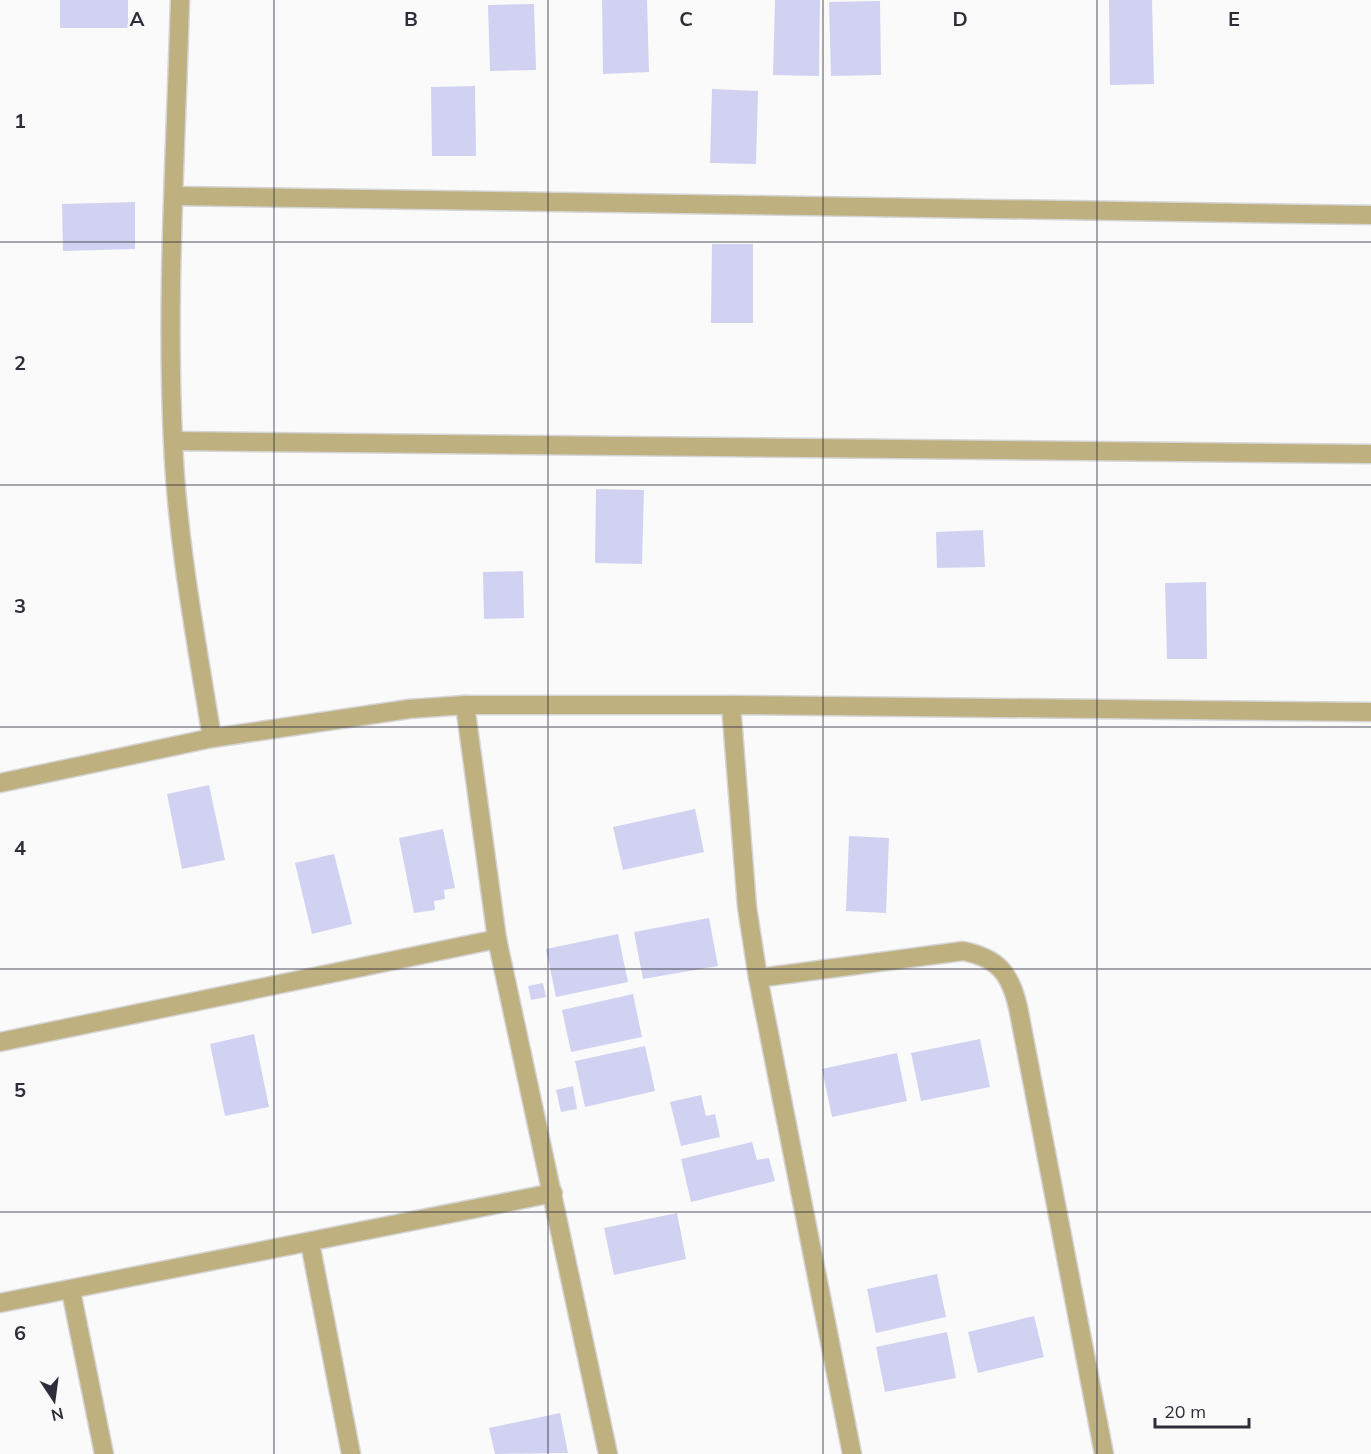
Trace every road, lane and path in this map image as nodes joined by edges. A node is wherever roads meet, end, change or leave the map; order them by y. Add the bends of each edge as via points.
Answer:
1 (180, 0) edge
2 (174, 196) junction
3 (1371, 215) edge
4 (172, 441) junction
5 (1371, 454) edge
6 (465, 705) junction
7 (731, 705) junction
8 (1371, 712) edge
9 (212, 738) junction
10 (0, 783) edge
11 (497, 939) junction
12 (758, 978) junction
13 (0, 1042) edge
14 (553, 1193) junction
15 (310, 1243) junction
16 (71, 1291) junction
17 (0, 1303) edge
18 (104, 1454) edge
19 (351, 1454) edge
20 (608, 1454) edge
21 (852, 1454) edge
22 (1104, 1454) edge

1 - 2 street
2 - 3 street
2 - 4 street via 169,321
4 - 5 street
4 - 9 street via 185,567
6 - 7 street
6 - 9 street via 409,709
6 - 11 street
7 - 8 street
7 - 12 street via 747,907
9 - 10 street
11 - 13 street
11 - 14 street
12 - 21 street
12 - 22 street via 963,951 985,955 1014,986
14 - 15 street
14 - 20 street
15 - 16 street
15 - 19 street
16 - 17 street
16 - 18 street

